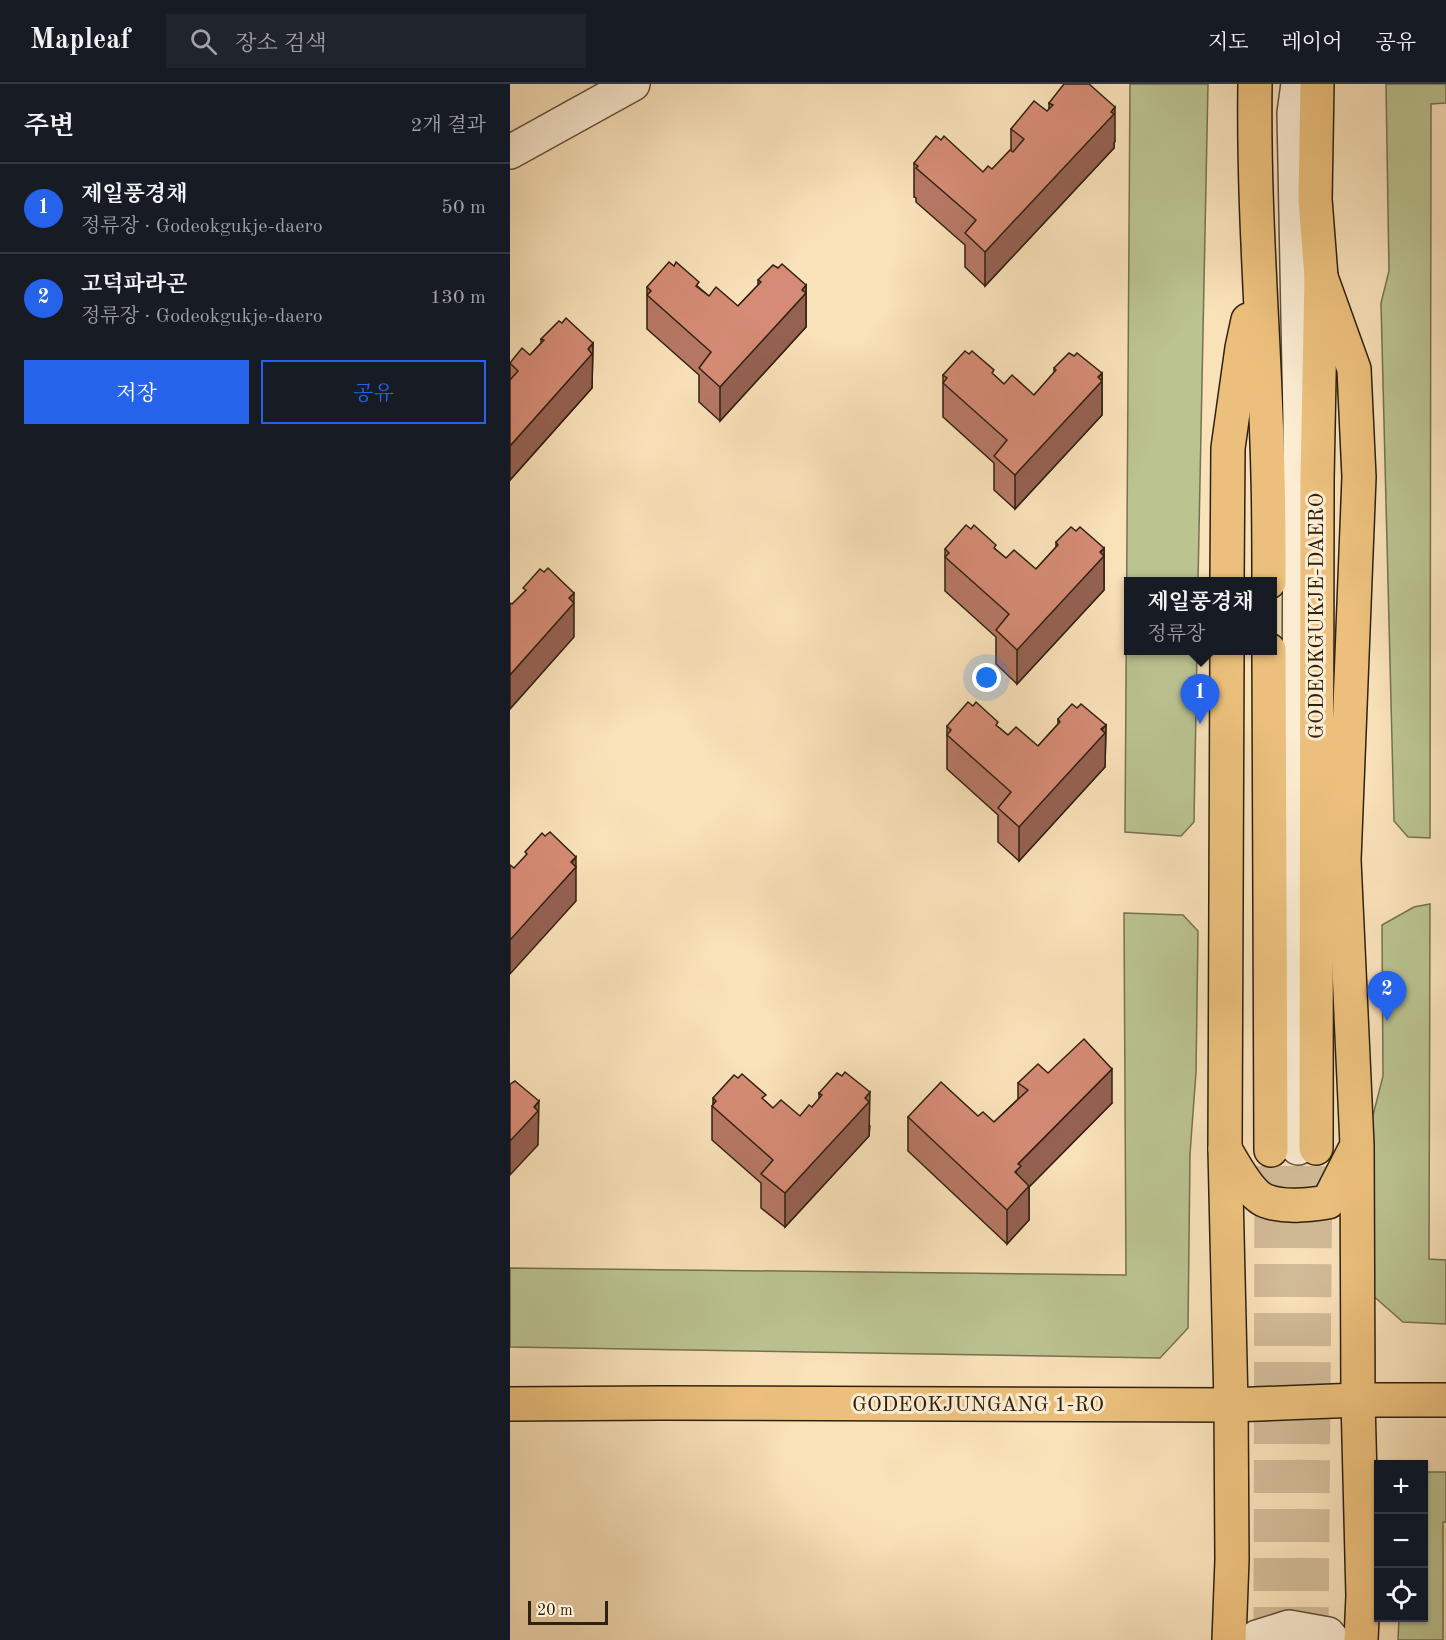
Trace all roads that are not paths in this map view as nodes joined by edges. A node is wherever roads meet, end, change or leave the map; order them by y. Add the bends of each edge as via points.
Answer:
1 (633, 84) edge
2 (1255, 84) edge
3 (1282, 84) edge
4 (1298, 84) edge
5 (1317, 84) edge
6 (510, 152) edge
7 (1258, 271) junction
8 (1321, 277) junction
9 (1227, 577) edge
10 (1269, 577) edge
11 (1227, 655) edge
12 (1269, 655) edge
13 (1356, 1145) junction
14 (1293, 1148) junction
15 (1225, 1149) junction
16 (1358, 1400) junction
17 (1446, 1401) edge
18 (510, 1404) edge
19 (1231, 1405) junction
20 (1228, 1640) edge
21 (1253, 1640) edge
22 (1333, 1640) edge
23 (1361, 1640) edge

1 - 6 street
2 - 7 main road
3 - 14 street
4 - 14 street via 1294,113 1300,418
5 - 8 main road, GODEOKGUKJE-DAERO via 1316,199
7 - 9 main road via 1228,448
7 - 10 main road
8 - 13 main road via 1354,369 1359,477 1344,860
8 - 14 main road, GODEOKGUKJE-DAERO
11 - 15 main road
12 - 14 main road
13 - 15 main road via 1328,1202 1297,1206 1264,1201 1244,1182
13 - 16 main road
15 - 19 main road
16 - 17 main road, GODEOKJUNGANG 1-RO
16 - 19 main road, GODEOKJUNGANG 1-RO
16 - 23 main road
18 - 19 main road, GODEOKJUNGANG 1-RO
19 - 20 main road
21 - 22 street via 1289,1627 1328,1634

